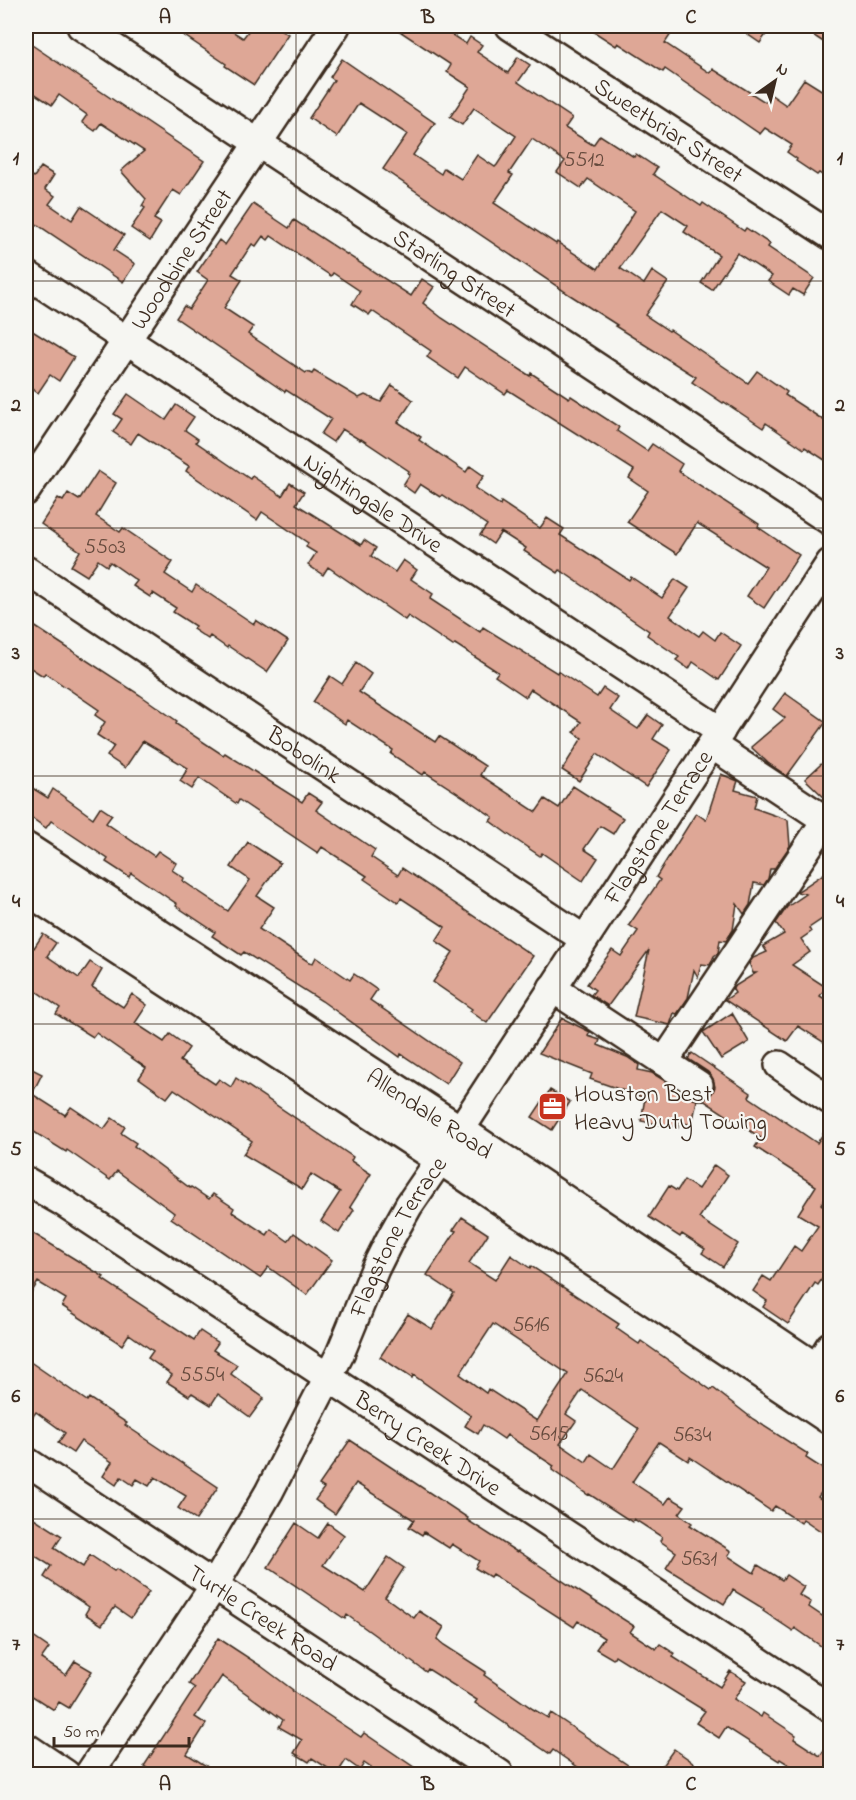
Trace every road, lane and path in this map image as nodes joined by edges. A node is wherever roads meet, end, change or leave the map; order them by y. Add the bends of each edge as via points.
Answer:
1 (81, 26) edge
2 (336, 26) edge
3 (510, 26) edge
4 (258, 143) junction
5 (831, 235) edge
6 (26, 274) edge
7 (126, 340) junction
8 (26, 491) edge
9 (831, 521) edge
10 (831, 563) edge
11 (26, 570) edge
12 (717, 738) junction
13 (828, 821) edge
14 (26, 850) edge
15 (42, 885) edge
16 (584, 939) junction
17 (552, 988) junction
18 (664, 1062) junction
19 (779, 1065) dead end
20 (699, 1085) dead end
21 (831, 1100) edge
22 (450, 1145) junction
23 (26, 1181) edge
24 (819, 1373) edge
25 (328, 1377) junction
26 (831, 1417) edge
27 (26, 1461) edge
28 (214, 1586) junction
29 (831, 1708) edge
30 (26, 1747) edge
31 (66, 1774) edge
32 (89, 1774) edge
33 (500, 1774) edge

1 - 4 street, Starling Street
2 - 4 street, Woodbine Street
3 - 5 street, Sweetbriar Street
4 - 7 street, Woodbine Street
4 - 9 street, Starling Street
6 - 7 street, Nightingale Drive
7 - 8 street, Woodbine Street
7 - 12 street, Nightingale Drive
10 - 12 street, Flagstone Terrace
11 - 16 street, Bobolink
12 - 13 street, Nightingale Drive
12 - 16 street, Flagstone Terrace
13 - 18 street
14 - 15 main road, Allendale Road
15 - 22 main road, Allendale Road
16 - 17 street, Flagstone Terrace
17 - 18 street
17 - 22 street, Flagstone Terrace
18 - 20 street
19 - 21 street
22 - 24 main road, Allendale Road via 648,1277
22 - 25 street, Flagstone Terrace via 390,1239
23 - 25 street, Berry Creek Drive
24 - 26 main road, Allendale Road
25 - 28 street, Flagstone Terrace via 269,1492
25 - 29 street, Berry Creek Drive
27 - 28 street, Turtle Creek Road
28 - 32 street, Flagstone Terrace
28 - 33 street, Turtle Creek Road
30 - 31 street

